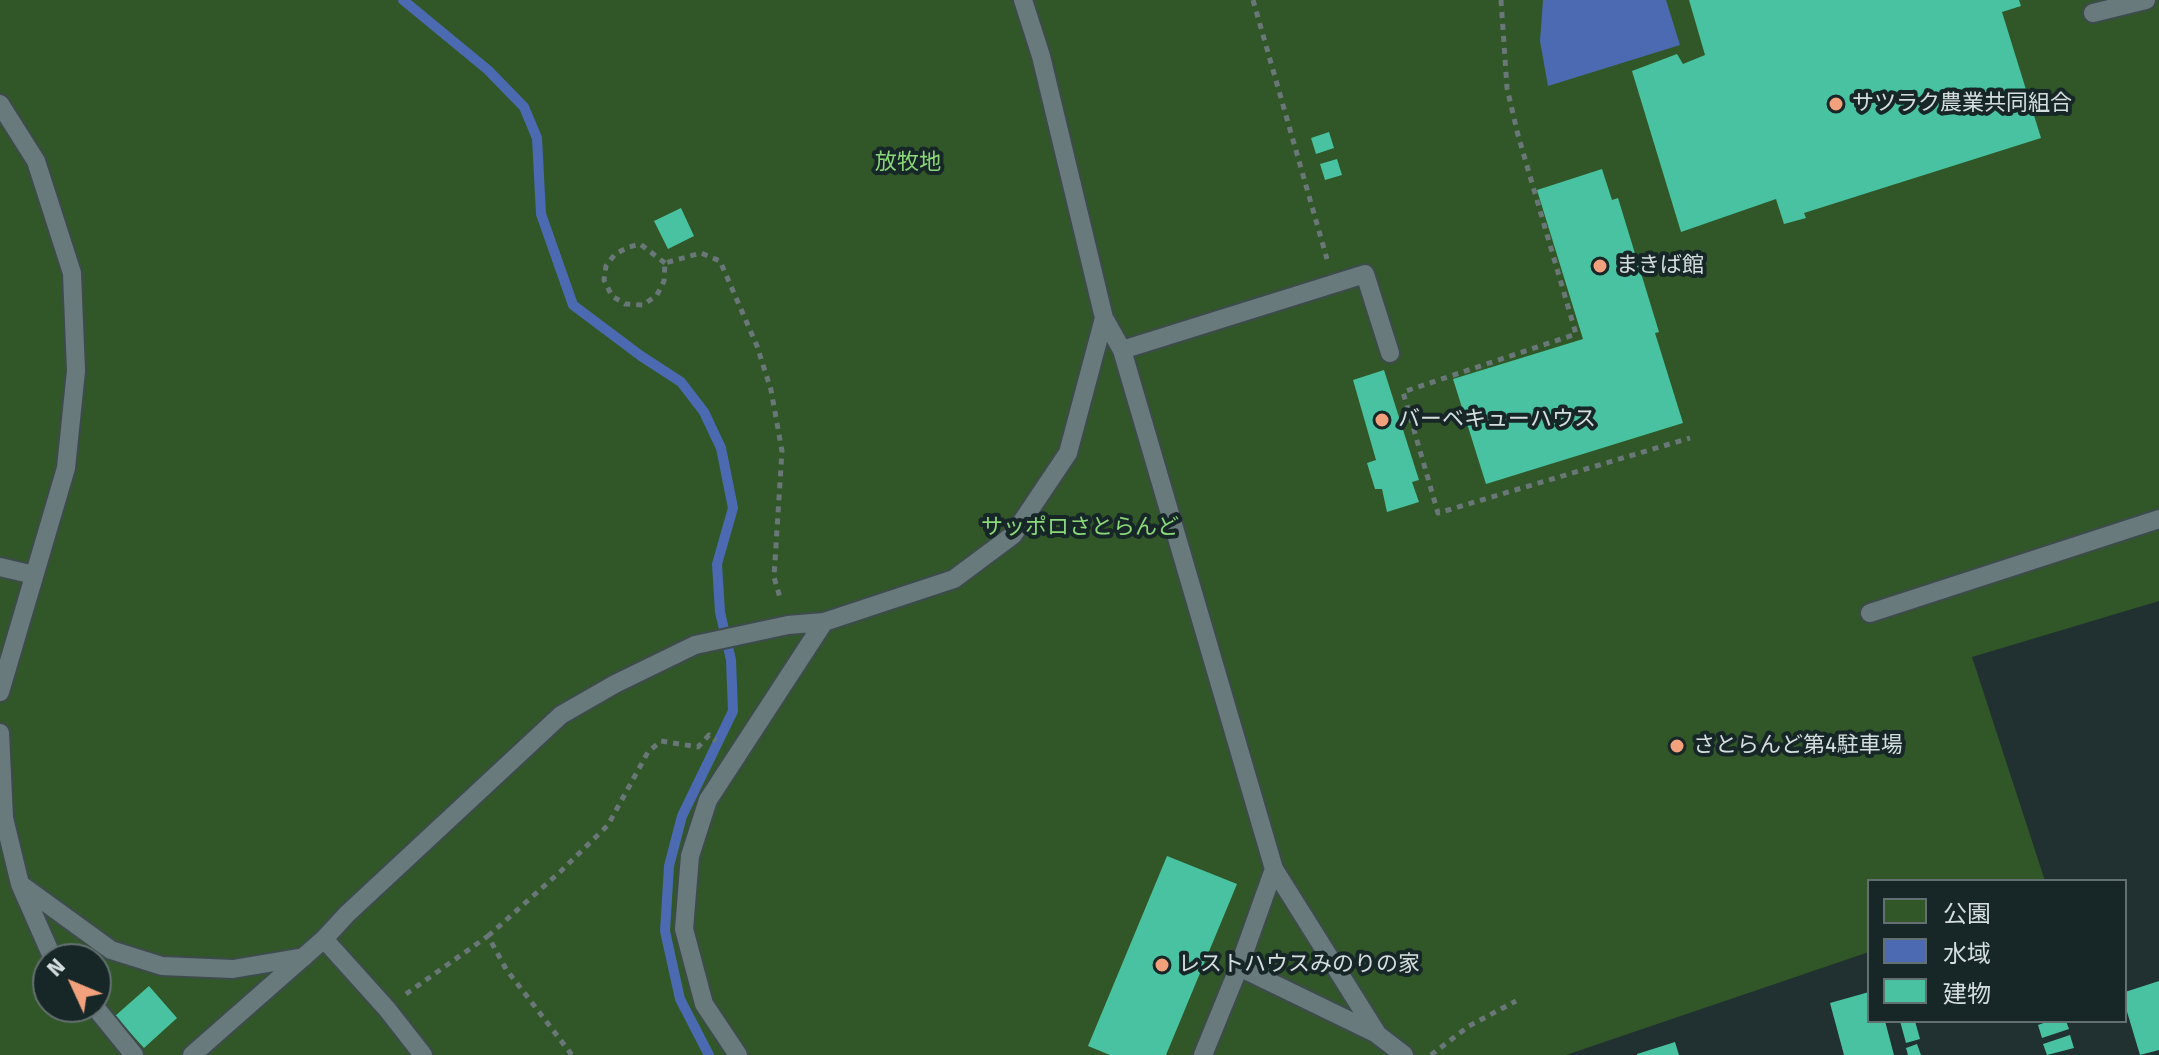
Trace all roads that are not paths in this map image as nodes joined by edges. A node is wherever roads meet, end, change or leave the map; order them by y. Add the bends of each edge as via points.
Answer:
1 (1023, 0) edge
2 (2146, 0) edge
3 (2093, 13) dead end
4 (0, 104) edge
5 (1104, 318) junction
6 (1122, 350) junction
7 (1390, 353) dead end
8 (2159, 519) edge
9 (0, 567) edge
10 (34, 575) junction
11 (1870, 613) dead end
12 (824, 622) junction
13 (0, 692) edge
14 (0, 733) edge
15 (1274, 869) junction
16 (20, 884) junction
17 (324, 939) junction
18 (48, 943) edge
19 (304, 957) junction
20 (1239, 967) junction
21 (108, 1023) edge
22 (1378, 1035) junction
23 (134, 1055) edge
24 (192, 1055) edge
25 (423, 1055) edge
26 (738, 1055) edge
27 (1203, 1055) edge
28 (1404, 1055) edge

1 - 5 lane
2 - 3 lane
4 - 10 lane via 36,161 72,273 76,371 66,468
5 - 6 lane
5 - 12 lane via 1068,453 1013,535 954,579
6 - 7 lane via 1365,274
6 - 15 lane
8 - 11 lane
9 - 10 lane
10 - 13 lane
12 - 17 lane via 704,643 561,715
12 - 26 lane via 708,800 690,856 684,929 704,1004
14 - 16 lane via 4,818
15 - 20 lane
15 - 22 lane
16 - 18 lane
16 - 19 lane via 111,950 162,966 233,969
17 - 19 lane
17 - 25 lane
19 - 24 lane
20 - 22 lane
20 - 27 lane
21 - 23 lane
22 - 28 lane

